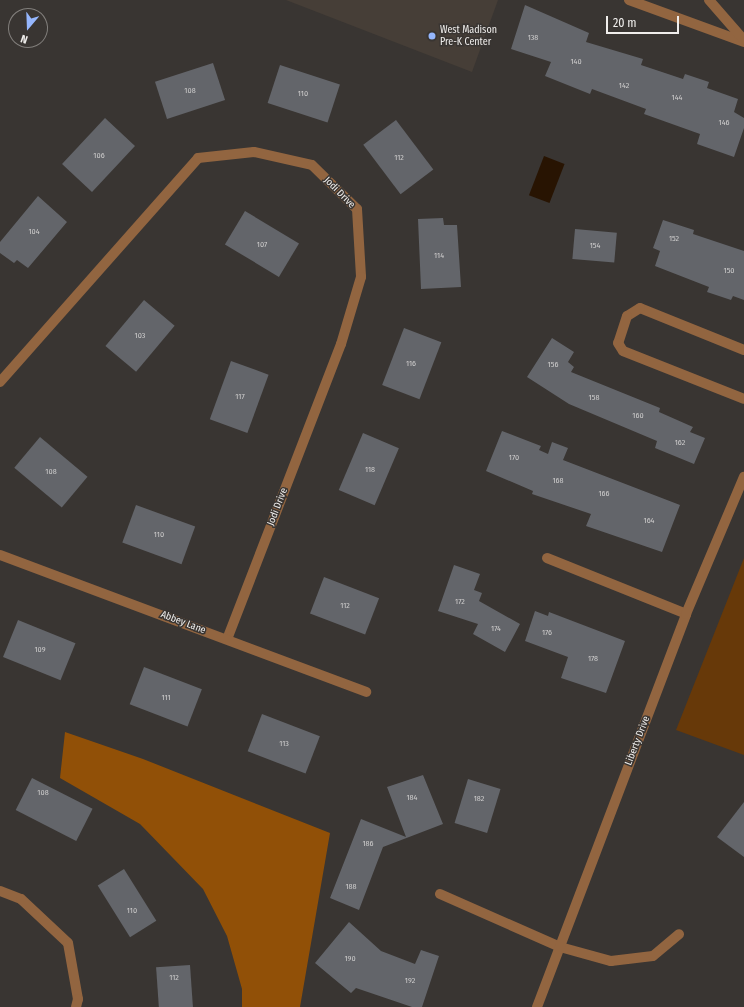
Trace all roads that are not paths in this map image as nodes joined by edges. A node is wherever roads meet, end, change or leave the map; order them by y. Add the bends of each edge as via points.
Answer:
1 (629, 0) edge
2 (709, 0) edge
3 (744, 41) edge
4 (744, 350) edge
5 (0, 382) edge
6 (744, 399) edge
7 (744, 477) edge
8 (0, 554) edge
9 (547, 558) dead end
10 (686, 614) junction
11 (227, 640) junction
12 (366, 692) dead end
13 (0, 891) edge
14 (440, 894) dead end
15 (679, 934) dead end
16 (560, 947) junction
17 (76, 1007) edge
18 (537, 1007) edge

1 - 3 street
2 - 3 street
4 - 6 street via 640,308 627,316 618,343 623,351
5 - 11 street, Jodi Drive via 198,158 254,152 312,165 357,209 361,277 342,344
7 - 10 street, Liberty Drive
8 - 11 street, Abbey Lane
9 - 10 street
10 - 16 street, Liberty Drive
11 - 12 street, Abbey Lane
13 - 17 street via 21,899 68,943 78,999
14 - 16 street
15 - 16 street via 653,956 611,961
16 - 18 street, Liberty Drive

